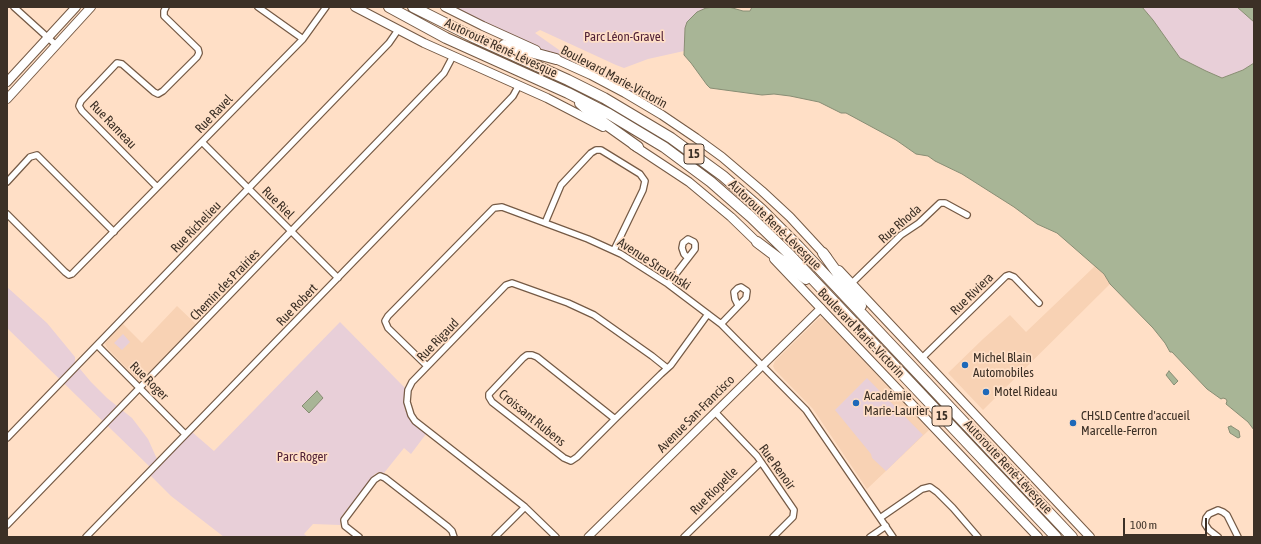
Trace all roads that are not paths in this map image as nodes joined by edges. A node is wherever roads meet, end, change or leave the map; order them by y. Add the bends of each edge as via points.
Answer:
1 (14, 7) edge
2 (76, 7) edge
3 (91, 7) edge
4 (166, 7) edge
5 (258, 7) edge
6 (326, 7) edge
7 (355, 7) edge
8 (389, 7) edge
9 (413, 7) edge
10 (445, 7) edge
11 (398, 30) junction
12 (462, 32) junction
13 (47, 38) junction
14 (303, 39) junction
15 (56, 45) junction
16 (453, 56) junction
17 (556, 59) junction
18 (7, 82) edge
19 (519, 85) junction
20 (568, 93) junction
21 (7, 99) edge
22 (202, 142) junction
23 (638, 147) junction
24 (7, 182) edge
25 (157, 188) junction
26 (248, 189) junction
27 (7, 214) edge
28 (967, 214) dead end
29 (545, 223) junction
30 (114, 232) junction
31 (291, 232) junction
32 (757, 242) junction
33 (614, 250) junction
34 (823, 253) junction
35 (687, 258) dead end
36 (338, 278) junction
37 (852, 283) junction
38 (668, 284) junction
39 (828, 296) junction
40 (1039, 303) dead end
41 (738, 305) dead end
42 (821, 308) junction
43 (708, 314) junction
44 (721, 324) junction
45 (883, 336) junction
46 (97, 345) junction
47 (922, 358) junction
48 (428, 366) junction
49 (762, 366) junction
50 (667, 368) junction
51 (140, 388) junction
52 (715, 412) junction
53 (615, 419) junction
54 (185, 434) junction
55 (7, 438) edge
56 (761, 462) junction
57 (525, 507) junction
58 (880, 518) junction
59 (7, 525) edge
60 (886, 526) junction
61 (86, 537) edge
62 (359, 537) edge
63 (454, 537) edge
64 (495, 537) edge
65 (556, 537) edge
66 (588, 537) edge
67 (684, 537) edge
68 (773, 537) edge
69 (870, 537) edge
70 (893, 537) edge
71 (978, 537) edge
72 (1038, 537) edge
73 (1056, 537) edge
74 (1072, 537) edge
75 (1090, 537) edge
76 (1218, 537) edge
77 (1238, 537) edge

1 - 13 street
2 - 13 main road
3 - 15 main road
4 - 25 street, Rue Rameau via 164,16 198,49 197,57 158,94 117,63 79,106
5 - 14 street
6 - 14 street, Rue Ravel
7 - 11 main road, Boulevard Marie-Victorin
8 - 20 highway, Autoroute René-Lévesque / 15 via 452,40
9 - 12 highway, Autoroute René-Lévesque / 15
10 - 17 main road, Boulevard Marie-Victorin
11 - 16 main road, Boulevard Marie-Victorin
11 - 26 street, Rue Richelieu via 389,43
12 - 17 highway
12 - 45 highway, Autoroute René-Lévesque / 15 via 604,98 687,148 770,218
13 - 15 street
13 - 18 main road
14 - 22 street, Rue Ravel
15 - 21 main road
16 - 19 main road, Boulevard Marie-Victorin
16 - 31 street, Chemin des Prairies via 444,73
17 - 34 main road, Boulevard Marie-Victorin via 625,93 704,144 762,191
19 - 23 main road, Boulevard Marie-Victorin via 579,114
19 - 36 street, Rue Robert via 513,96
20 - 23 highway via 593,115
20 - 39 highway, Autoroute René-Lévesque / 15 via 633,128 702,175 759,224
22 - 25 street, Rue Ravel
22 - 26 street, Rue Riel
23 - 32 main road, Boulevard Marie-Victorin via 696,189
24 - 30 street via 30,157 37,155
25 - 30 street, Rue Ravel
26 - 31 street, Rue Riel
26 - 46 street, Rue Richelieu
27 - 30 street, Rue Ravel via 64,272 69,274
28 - 37 street, Rue Rhoda via 940,203 919,223 901,235
29 - 33 street, Avenue Stravinski
29 - 33 street via 561,185 591,153 601,150 640,174 645,181
29 - 48 street, Avenue Stravinski via 500,207 494,208 388,316 388,328
31 - 36 street, Rue Riel
31 - 51 street, Chemin des Prairies
32 - 39 highway
32 - 42 main road, Boulevard Marie-Victorin
33 - 38 street, Avenue Stravinski
34 - 37 main road, Boulevard Marie-Victorin
34 - 45 highway
35 - 38 street
36 - 54 street, Rue Robert
37 - 47 main road, Boulevard Marie-Victorin
38 - 43 street, Avenue Stravinski
39 - 73 highway, Autoroute René-Lévesque / 15
40 - 47 street, Rue Riviera via 1014,277 1006,276
41 - 44 street
42 - 49 street, Avenue San-Francisco
42 - 72 main road, Boulevard Marie-Victorin
43 - 44 street, Avenue Stravinski
43 - 50 street, Croissant Rubens
44 - 49 street, Avenue Stravinski
45 - 74 highway, Autoroute René-Lévesque / 15
46 - 51 street, Rue Roger
46 - 55 street, Rue Richelieu
47 - 75 main road, Boulevard Marie-Victorin
48 - 50 street, Rue Rigaud via 506,285 512,282 590,313
48 - 57 street, Rue Rigaud via 412,382 408,390 408,406 412,418
49 - 52 street, Avenue San-Francisco
49 - 58 street, Avenue Stravinski via 809,414
50 - 53 street, Croissant Rubens
51 - 54 street, Rue Roger
51 - 59 street, Chemin des Prairies
52 - 56 street, Rue Renoir
52 - 66 street, Avenue San-Francisco
53 - 53 street, Croissant Rubens via 570,461 492,402 488,396 523,358 532,355
54 - 61 street, Rue Robert
56 - 67 street, Rue Riopelle
56 - 68 street, Rue Renoir via 794,513
57 - 64 street
57 - 65 street, Rue Rigaud
58 - 60 street, Avenue Stravinski
58 - 71 street via 922,489 930,487 953,508
60 - 69 street
60 - 70 street, Avenue Stravinski
62 - 63 street via 345,526 344,520 380,476 448,527
76 - 77 street via 1205,524 1209,514 1218,510 1227,515

